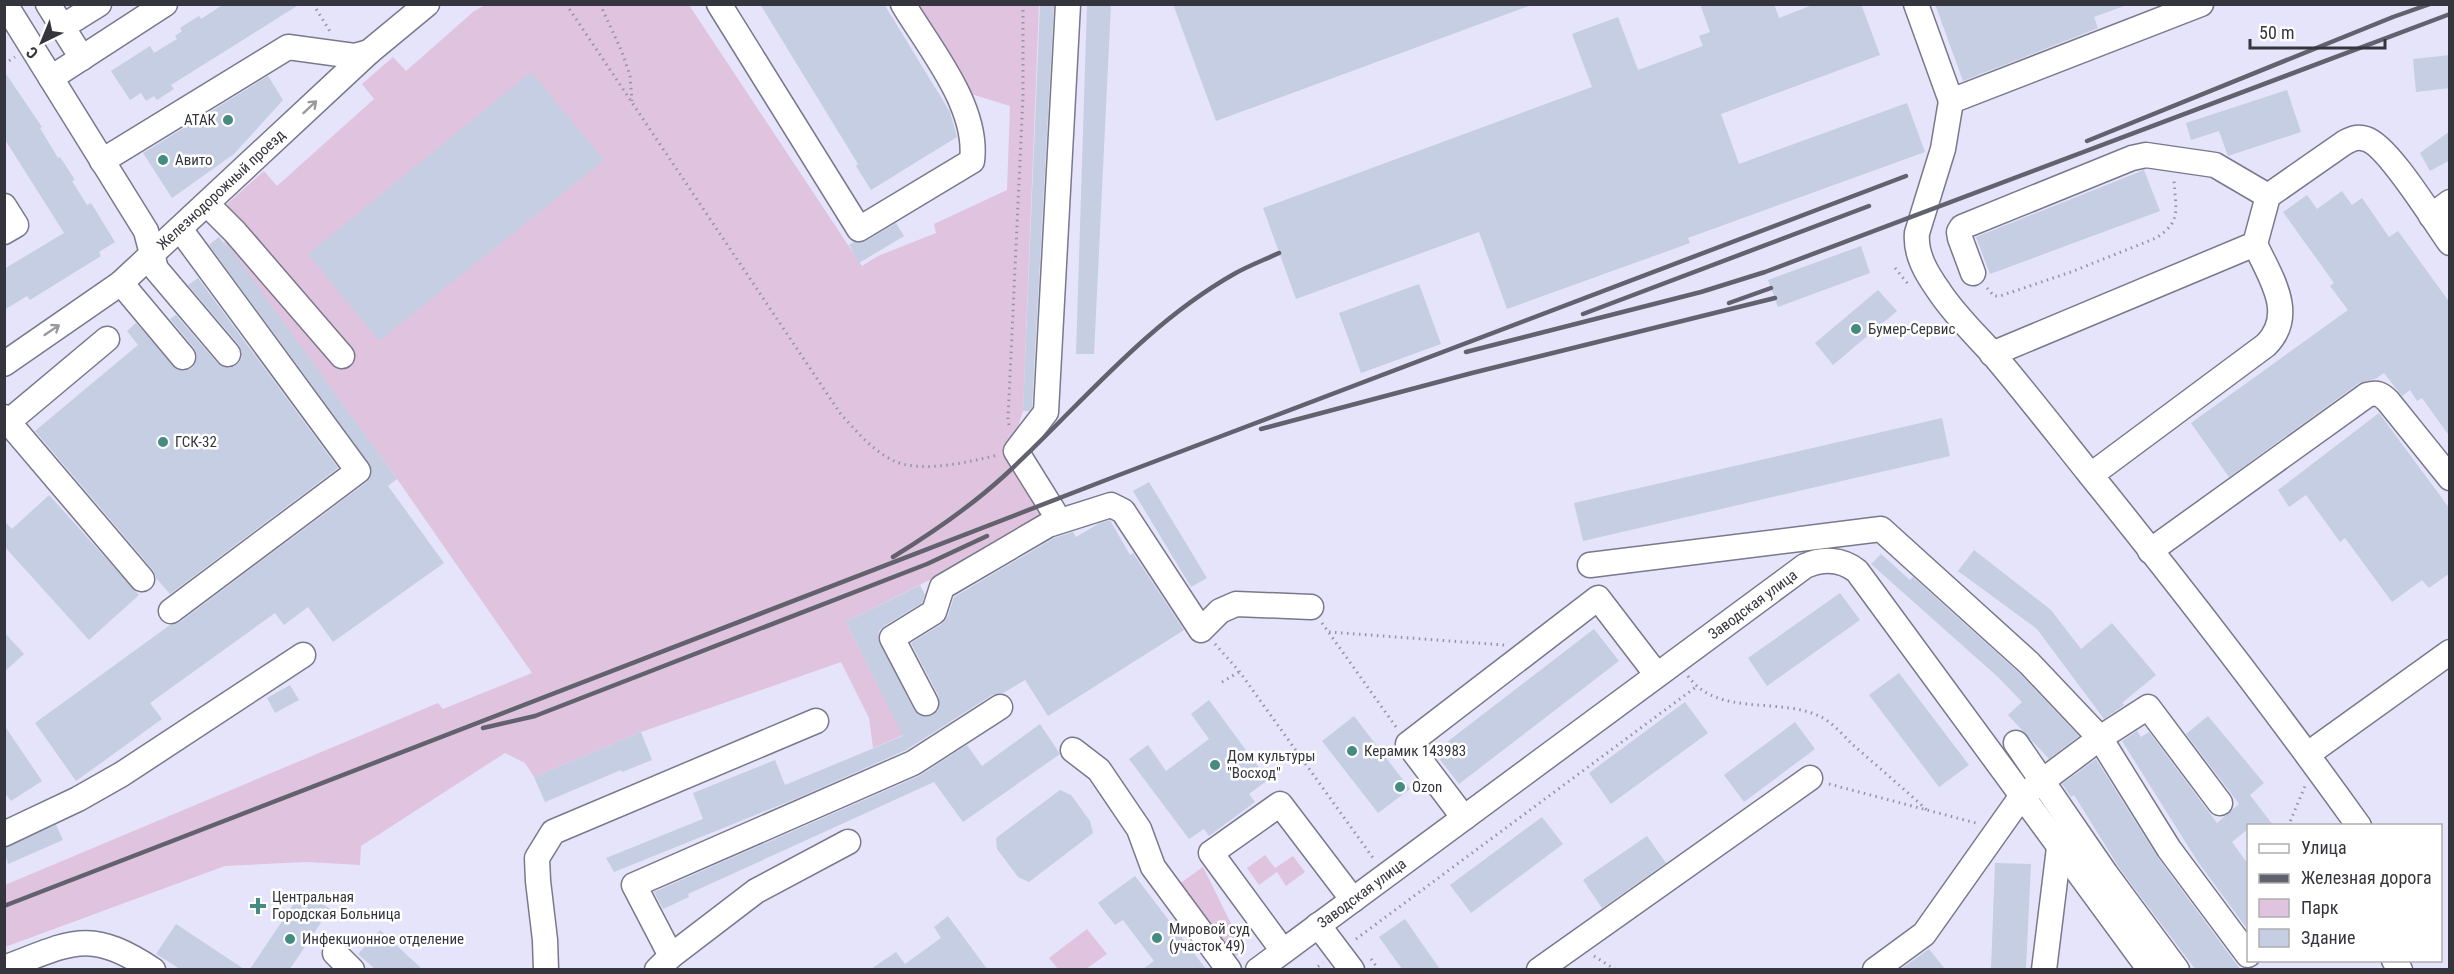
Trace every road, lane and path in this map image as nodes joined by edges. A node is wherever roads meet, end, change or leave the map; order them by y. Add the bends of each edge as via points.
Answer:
1 (5, 4) edge
2 (48, 4) edge
3 (99, 4) edge
4 (165, 4) edge
5 (313, 4) edge
6 (427, 4) edge
7 (566, 4) edge
8 (600, 4) edge
9 (719, 4) edge
10 (903, 4) edge
11 (1023, 4) edge
12 (1068, 4) edge
13 (1917, 4) edge
14 (2201, 4) edge
15 (62, 27) junction
16 (369, 52) junction
17 (344, 54) junction
18 (81, 58) junction
19 (51, 78) junction
20 (1951, 101) junction
21 (632, 102) junction
22 (2174, 159) junction
23 (102, 161) junction
24 (2268, 196) junction
25 (207, 204) junction
26 (4, 206) edge
27 (2440, 209) edge
28 (4, 232) edge
29 (161, 239) junction
30 (2450, 243) edge
31 (2254, 244) junction
32 (1895, 268) dead end
33 (1973, 273) joint
34 (121, 282) junction
35 (1910, 286) dead end
36 (107, 339) dead end
37 (228, 354) dead end
38 (1992, 354) junction
39 (342, 356) dead end
40 (183, 357) dead end
41 (4, 364) edge
42 (6, 420) edge
43 (1016, 451) junction
44 (2091, 475) junction
45 (2449, 477) edge
46 (1059, 520) junction
47 (2150, 551) junction
48 (1590, 565) dead end
49 (142, 579) dead end
50 (1311, 607) joint
51 (171, 611) dead end
52 (1201, 630) junction
53 (1329, 632) junction
54 (1534, 648) junction
55 (2450, 652) edge
56 (303, 655) dead end
57 (1677, 660) junction
58 (1239, 671) junction
59 (1657, 675) junction
60 (1222, 682) dead end
61 (1696, 687) junction
62 (926, 703) dead end
63 (1000, 707) dead end
64 (816, 722) dead end
65 (2100, 738) junction
66 (2016, 742) dead end
67 (1408, 744) junction
68 (1073, 750) dead end
69 (2308, 754) junction
70 (1810, 778) joint
71 (2043, 779) junction
72 (2307, 782) dead end
73 (2021, 797) junction
74 (2220, 803) dead end
75 (1928, 811) junction
76 (1464, 818) junction
77 (2292, 824) edge
78 (2358, 824) edge
79 (1999, 828) junction
80 (4, 834) edge
81 (848, 842) dead end
82 (2059, 848) junction
83 (1386, 875) junction
84 (1353, 900) junction
85 (1318, 925) junction
86 (1356, 939) dead end
87 (1283, 951) junction
88 (335, 953) dead end
89 (2247, 955) edge
90 (1324, 962) dead end
91 (664, 963) edge
92 (4, 968) edge
93 (153, 969) edge
94 (352, 969) edge
95 (546, 969) edge
96 (1229, 969) edge
97 (1258, 969) edge
98 (1313, 969) edge
99 (1352, 969) edge
100 (1539, 969) edge
101 (1875, 969) edge
102 (2044, 969) edge
103 (2150, 969) edge
104 (2177, 969) edge

1 - 19 street
2 - 15 street
3 - 15 street
4 - 18 street
5 - 17 path
6 - 16 street, Железнодорожный проезд
7 - 21 path
8 - 21 path via 630,76
9 - 10 street via 860,229 972,161 969,117
11 - 43 path via 1023,96 1008,418
12 - 43 street via 1046,411
13 - 20 street
14 - 20 street
15 - 18 street
16 - 17 street
25 -> 16 street, Железнодорожный проезд
17 - 23 street via 288,47
18 - 19 street
19 - 23 street
20 - 38 street via 1943,149 1919,222 1916,244 1939,291
21 - 43 path via 840,413 863,440 893,461 929,468
22 - 24 street via 2214,165
22 - 33 street via 2146,155 2132,158 1967,223 1959,232
22 - 33 path via 2176,216 2168,231 2156,238 2000,296 1994,296
23 - 29 street
24 - 27 street via 2355,138 2367,139 2377,146
24 - 31 street
25 - 29 street, Железнодорожный проезд
25 - 39 street
26 - 28 street via 16,225
27 - 30 street
29 - 34 street, Железнодорожный проезд
29 - 37 street via 156,269
29 - 51 street via 200,255 358,471
31 - 38 street
31 - 44 street via 2282,310 2276,336
32 - 35 path
34 - 40 street
41 -> 34 street, Железнодорожный проезд
36 - 42 street
38 - 44 street
42 - 49 street
43 - 46 street
44 - 47 street
45 - 47 street via 2388,401 2376,393 2367,395
46 - 52 street via 1111,506 1123,511
46 - 62 street via 942,587 934,612 891,638
47 - 69 street
48 - 65 street via 1881,529 2029,663
50 - 52 street via 1236,604 1220,611
50 - 53 path
52 - 58 path
53 - 54 path
53 - 67 path
54 - 59 street via 1598,598
54 - 67 street
55 - 69 street
56 - 80 street via 122,774
57 - 59 street, Заводская улица
57 - 61 path
57 - 73 street, Заводская улица via 1805,566 1823,561 1842,562 1857,571
58 - 60 path
58 - 83 path
59 - 76 street, Заводская улица
61 - 75 path via 1726,700 1790,708 1821,717
61 - 86 path
63 - 91 street via 913,763 634,885
64 - 95 street via 553,832 537,858
65 - 71 street
65 - 74 street via 2148,707
65 - 89 street via 2169,849
66 - 71 street
67 - 76 street
68 - 96 street via 1099,770 1139,830 1153,867
69 - 78 street
70 - 75 path
70 - 100 street
71 - 73 street
71 - 104 street via 2106,874
72 - 77 path
73 - 79 street
73 - 82 street, Заводская улица
75 - 79 path
76 - 83 street, Заводская улица
79 - 101 street via 1924,934
81 - 91 street via 756,891
82 - 102 street
82 - 103 street, Заводская улица
83 - 84 street, Заводская улица
84 - 85 street, Заводская улица
84 - 87 street via 1280,804 1211,853
85 - 87 street, Заводская улица
85 - 99 street
87 - 97 street, Заводская улица
88 - 94 street
90 - 98 path
92 - 93 street via 85,942 117,949

